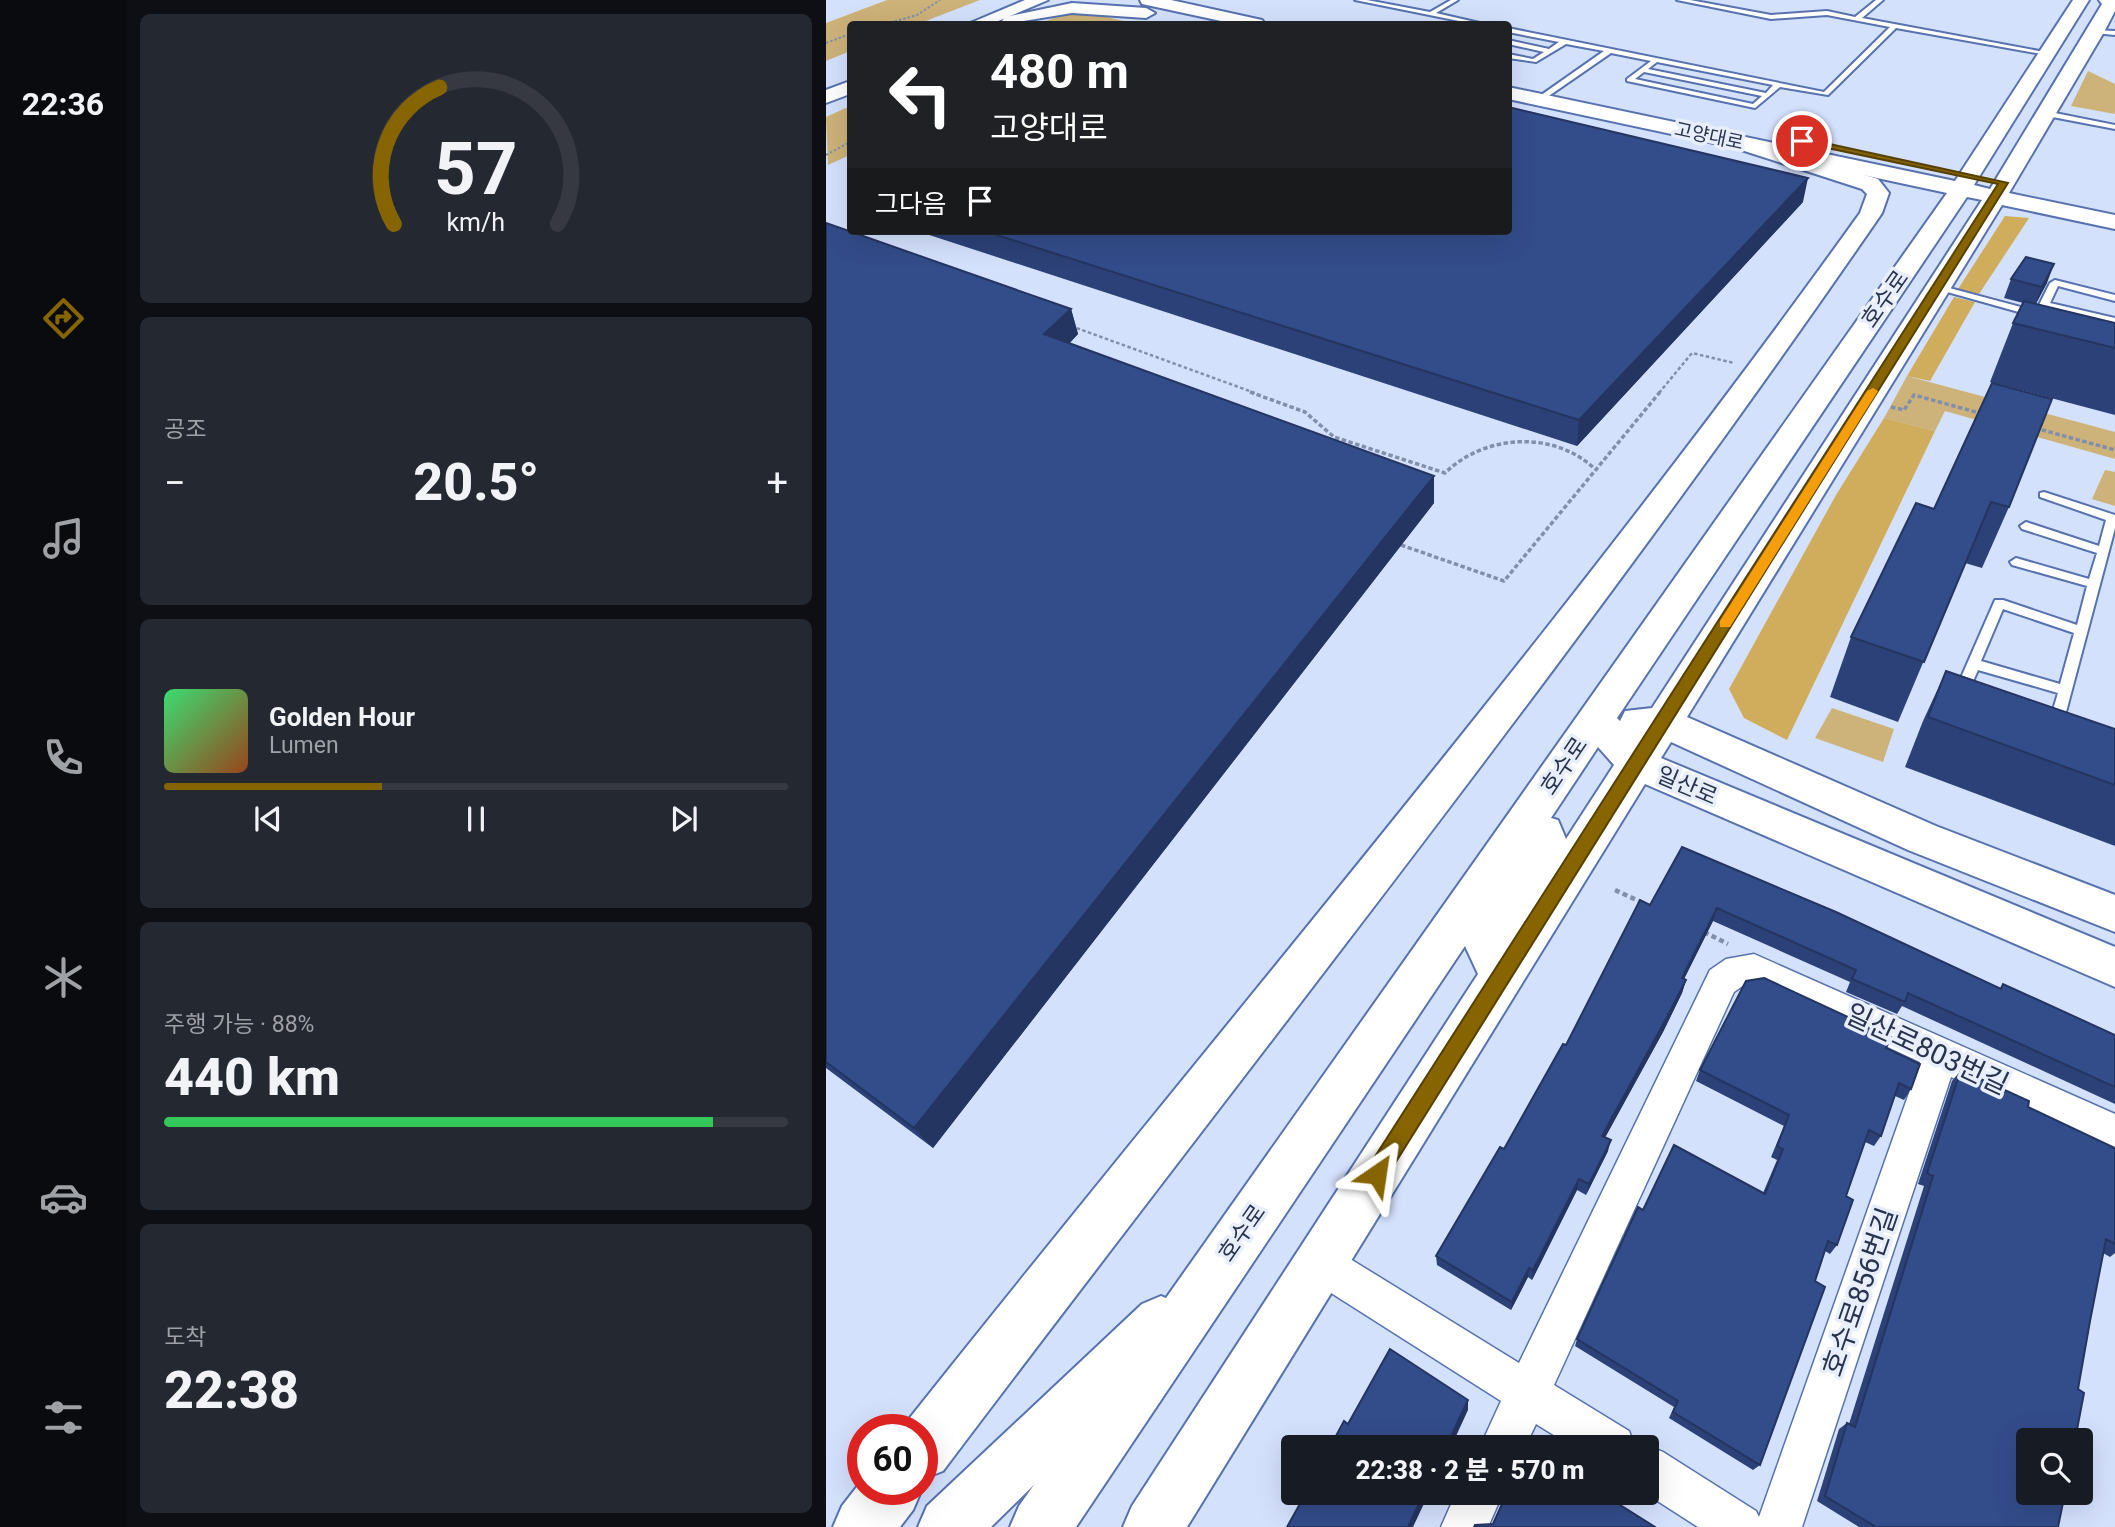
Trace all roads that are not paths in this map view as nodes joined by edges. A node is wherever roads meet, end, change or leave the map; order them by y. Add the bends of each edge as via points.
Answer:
1 (1026, 0) edge
2 (1040, 0) edge
3 (1064, 0) edge
4 (1108, 0) edge
5 (1358, 0) edge
6 (1455, 0) edge
7 (1680, 0) edge
8 (1880, 0) edge
9 (2081, 0) edge
10 (2107, 0) edge
11 (1147, 6) edge
12 (1431, 15) junction
13 (1856, 19) junction
14 (1006, 20) edge
15 (1457, 20) joint
16 (1190, 21) edge
17 (1238, 21) edge
18 (1463, 21) edge
19 (1895, 26) junction
20 (1512, 31) edge
21 (2105, 32) edge
22 (1565, 41) junction
23 (1512, 44) edge
24 (1610, 50) junction
25 (1551, 51) junction
26 (2047, 53) junction
27 (1512, 57) edge
28 (1656, 60) junction
29 (1642, 70) junction
30 (847, 77) edge
31 (1512, 79) edge
32 (1779, 84) junction
33 (826, 85) edge
34 (847, 88) edge
35 (1558, 88) junction
36 (1512, 94) edge
37 (1767, 95) junction
38 (826, 97) edge
39 (1540, 100) junction
40 (2045, 113) junction
41 (2115, 127) edge
42 (1723, 139) junction
43 (1965, 183) junction
44 (2000, 189) junction
45 (2115, 206) edge
46 (2115, 222) edge
47 (1938, 288) junction
48 (2115, 298) edge
49 (2041, 309) junction
50 (2115, 321) edge
51 (2034, 327) junction
52 (2045, 330) edge
53 (2029, 338) edge
54 (2044, 495) dead end
55 (2114, 519) edge
56 (2026, 526) edge
57 (2103, 551) junction
58 (2016, 562) dead end
59 (2093, 584) junction
60 (2081, 631) junction
61 (1974, 664) junction
62 (2064, 690) junction
63 (1953, 713) edge
64 (1596, 719) junction
65 (1662, 722) junction
66 (2050, 745) edge
67 (1636, 764) junction
68 (1898, 827) junction
69 (1800, 834) junction
70 (1517, 836) junction
71 (2115, 914) edge
72 (2115, 967) edge
73 (1503, 974) junction
74 (1940, 1056) junction
75 (2115, 1133) edge
76 (1320, 1263) junction
77 (1218, 1268) junction
78 (1528, 1393) junction
79 (938, 1429) edge
80 (1508, 1435) edge
81 (1595, 1435) edge
82 (1659, 1476) edge
83 (880, 1505) edge
84 (1474, 1505) edge
85 (863, 1527) edge
86 (948, 1527) edge
87 (1040, 1527) edge
88 (1153, 1527) edge
89 (1464, 1527) edge
90 (1740, 1527) edge
91 (1779, 1527) edge

1 - 14 main road
2 - 14 main road
3 - 14 main road
4 - 11 main road
5 - 12 lane
6 - 12 lane
7 - 13 lane via 1771,16 1827,13
8 - 13 lane
9 - 26 main road, 호수로
10 - 21 main road, 호수로 via 2111,3
11 - 14 main road via 1072,8
11 - 16 main road
11 - 17 main road
12 - 15 lane
13 - 19 lane
15 - 18 lane
19 - 26 lane
19 - 32 lane via 1826,94
20 - 22 lane
21 - 40 main road, 호수로
22 - 24 lane
22 - 25 lane
23 - 25 lane
24 - 28 lane
24 - 35 lane
25 - 27 lane via 1534,61
26 - 43 main road, 호수로
28 - 29 lane
28 - 32 lane
29 - 37 lane
29 - 37 lane via 1629,80 1755,106
30 - 33 main road
31 - 35 main road, 고양대로
32 - 37 lane
34 - 38 main road
35 - 39 lane
35 - 43 main road, 고양대로
36 - 39 main road, 고양대로
39 - 42 main road, 고양대로
40 - 41 lane
40 - 44 main road, 호수로
42 - 43 main road, 고양대로
42 - 79 main road via 1870,184 1878,193 1871,213 1760,371 1477,744
43 - 44 main road, 고양대로
43 - 64 main road, 호수로
44 - 45 main road, 고양대로
44 - 46 main road, 고양대로
44 - 47 main road, 호수로
47 - 49 lane
47 - 65 main road, 호수로
48 - 49 lane via 2055,283
49 - 50 lane
49 - 51 lane
51 - 52 lane
51 - 53 lane
54 - 55 lane
55 - 57 lane
56 - 57 lane
57 - 59 lane
58 - 59 lane
59 - 60 lane
60 - 61 lane via 1999,603
60 - 62 lane
61 - 62 lane
61 - 63 lane
62 - 66 lane
64 - 65 main road
64 - 67 main road, 일산로
64 - 70 main road, 호수로
65 - 67 main road, 호수로
65 - 68 main road
67 - 69 main road, 일산로
67 - 73 main road, 호수로
68 - 69 main road via 1858,831 1796,805 1779,805 1781,818
68 - 71 main road
69 - 72 main road, 일산로
70 - 73 main road via 1537,829 1546,839 1487,933 1487,951
70 - 77 main road, 호수로
73 - 76 main road, 호수로
74 - 75 street, 일산로803번길
74 - 78 street, 일산로803번길 via 1754,969 1738,970 1723,981
74 - 91 street, 호수로856번길
76 - 78 street
76 - 88 main road, 호수로
77 - 86 main road
77 - 87 main road, 호수로
78 - 80 street
78 - 81 street
82 - 90 street
83 - 85 main road
84 - 89 street

